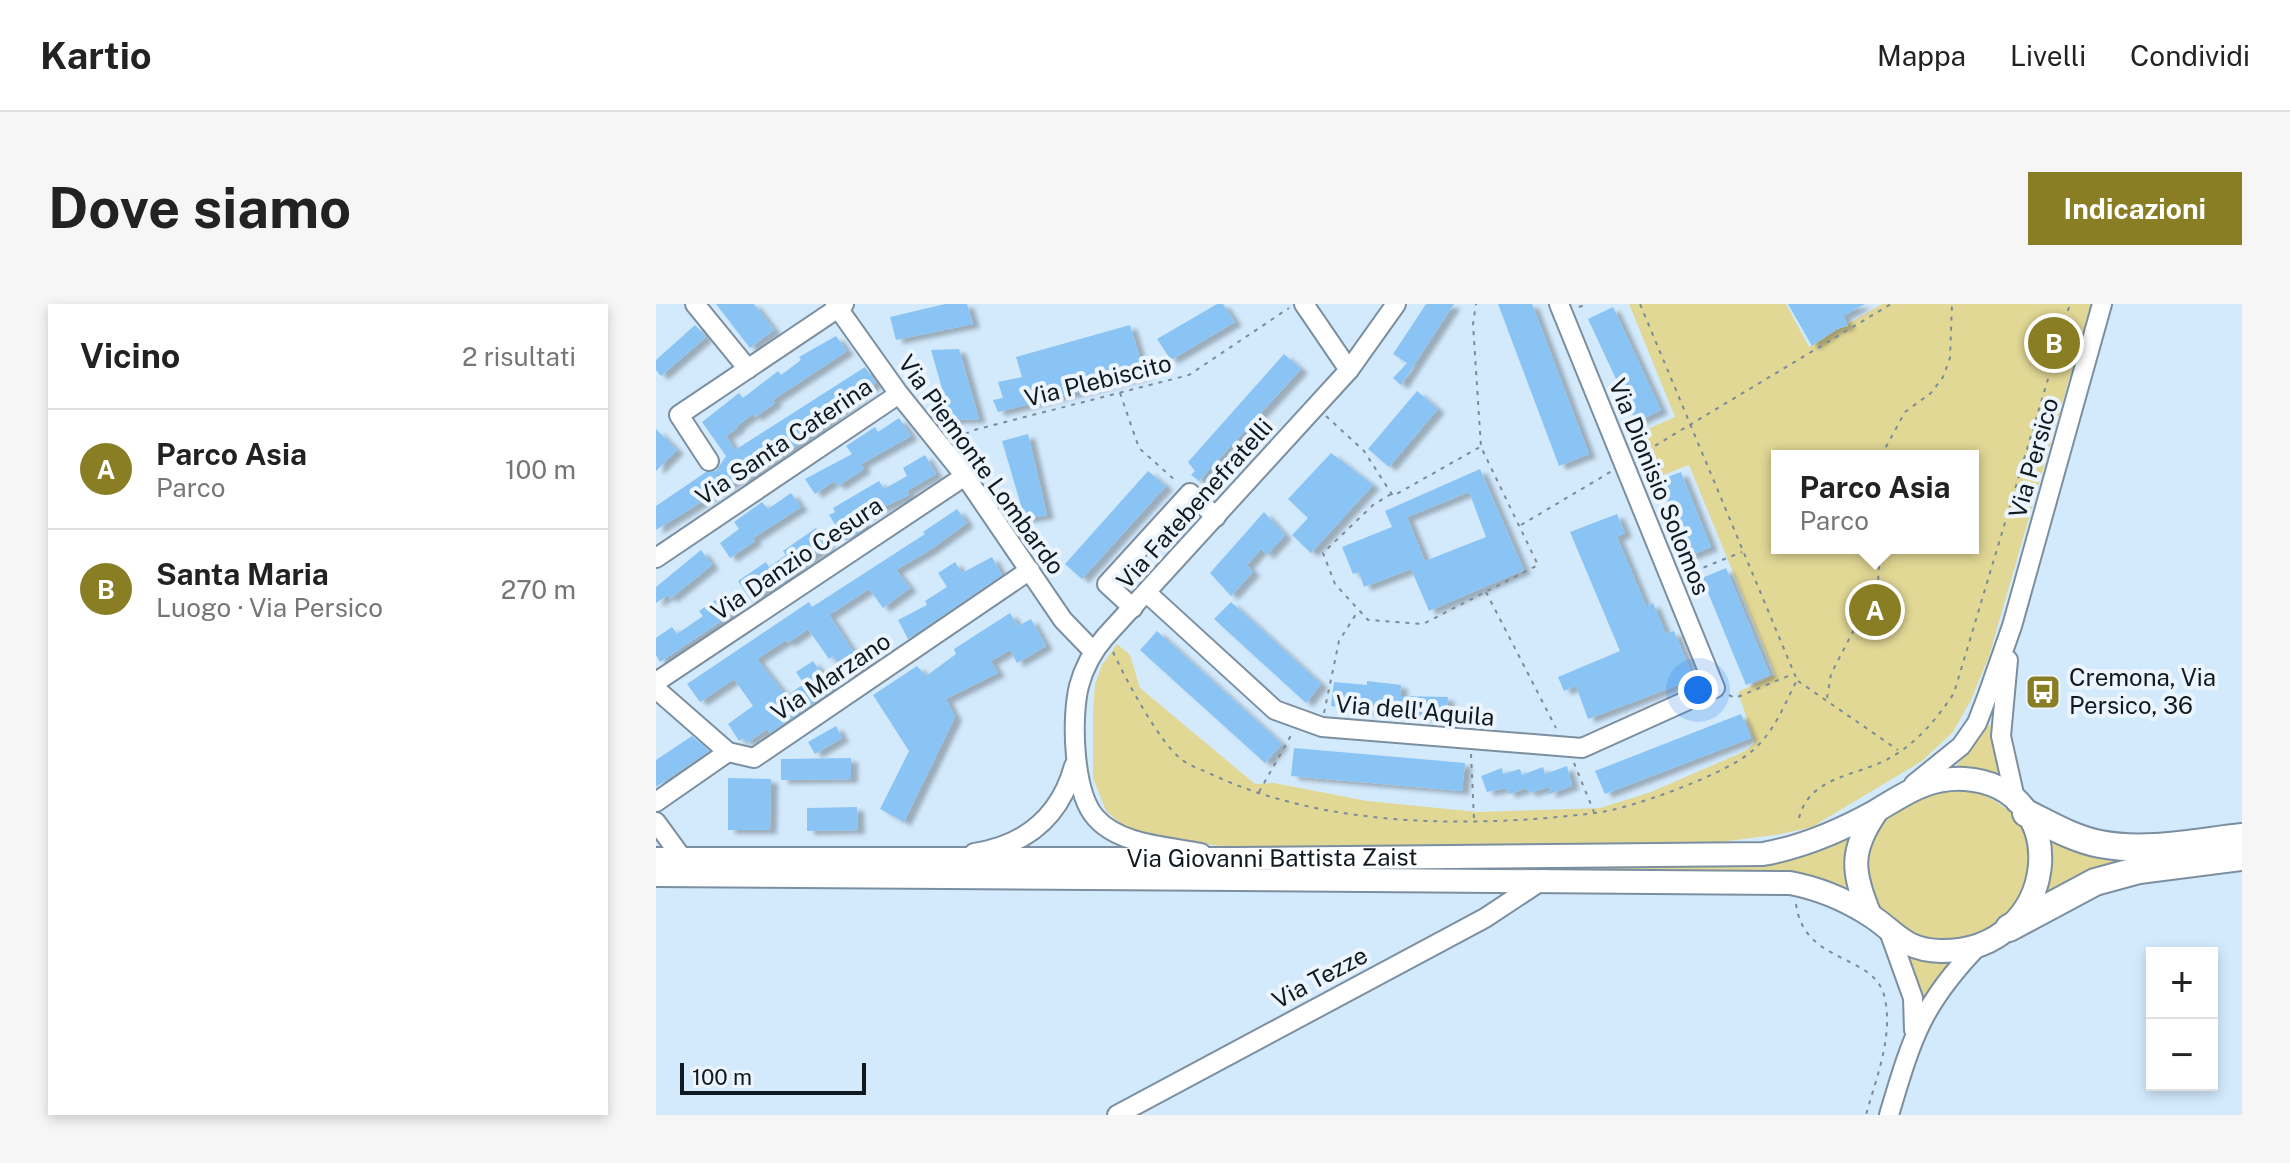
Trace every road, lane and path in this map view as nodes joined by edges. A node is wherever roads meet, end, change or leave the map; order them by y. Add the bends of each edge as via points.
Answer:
1 (695, 304) edge
2 (1296, 304) edge
3 (1304, 304) edge
4 (1396, 304) edge
5 (1476, 304) edge
6 (1559, 304) edge
7 (1640, 304) edge
8 (1891, 304) edge
9 (1952, 304) edge
10 (2070, 304) edge
11 (2102, 304) edge
12 (839, 305) edge
13 (748, 369) junction
14 (1349, 370) junction
15 (1120, 393) junction
16 (899, 394) junction
17 (1315, 408) junction
18 (1690, 426) junction
19 (941, 445) junction
20 (1481, 447) junction
21 (1884, 450) edge
22 (709, 461) joint
23 (1624, 464) junction
24 (965, 476) junction
25 (1190, 493) junction
26 (1391, 494) junction
27 (737, 503) junction
28 (1216, 517) junction
29 (1519, 526) junction
30 (1743, 551) junction
31 (1880, 554) edge
32 (656, 558) edge
33 (1030, 570) junction
34 (1671, 580) junction
35 (1486, 592) junction
36 (1147, 593) junction
37 (1133, 608) junction
38 (1359, 610) junction
39 (2012, 626) junction
40 (1099, 644) junction
41 (1794, 673) junction
42 (1797, 680) junction
43 (656, 682) edge
44 (1715, 688) junction
45 (656, 689) edge
46 (1827, 698) junction
47 (1300, 719) junction
48 (1322, 727) junction
49 (1470, 739) junction
50 (1566, 748) junction
51 (1899, 751) junction
52 (728, 752) junction
53 (1077, 756) junction
54 (1902, 792) junction
55 (1258, 793) junction
56 (656, 802) edge
57 (2021, 808) junction
58 (1877, 810) junction
59 (1595, 813) junction
60 (1799, 818) dead end
61 (1474, 821) junction
62 (656, 822) edge
63 (2242, 837) edge
64 (2242, 857) edge
65 (656, 859) edge
66 (683, 859) junction
67 (934, 859) junction
68 (1235, 859) junction
69 (656, 875) edge
70 (1544, 879) junction
71 (1796, 903) dead end
72 (1870, 915) junction
73 (2009, 928) junction
74 (1890, 934) junction
75 (1979, 945) junction
76 (1914, 1033) junction
77 (1117, 1115) edge
78 (1866, 1115) edge
79 (1889, 1115) edge

1 - 13 street
2 - 15 path, Via Plebiscito via 1189,375
3 - 14 street
4 - 14 street, Via Fatebenefratelli
5 - 20 path
6 - 23 street, Via Dionisio Solomos
7 - 18 path
8 - 18 path
9 - 21 path via 1950,358 1943,377 1905,412
10 - 51 path via 1954,693 1923,733
11 - 39 street, Via Persico
12 - 13 street
12 - 16 street, Via Piemonte Lombardo
13 - 22 street via 679,415
14 - 17 street, Via Fatebenefratelli
15 - 19 path, Via Plebiscito via 974,430
15 - 25 path via 1139,448
16 - 19 street, Via Piemonte Lombardo
16 - 27 street, Via Santa Caterina
17 - 26 path via 1364,451
17 - 28 street, Via Fatebenefratelli
18 - 23 path
18 - 30 path
19 - 24 street, Via Piemonte Lombardo
20 - 26 path
20 - 29 path
22 - 27 path
23 - 29 path
23 - 34 street, Via Dionisio Solomos
24 - 33 street, Via Piemonte Lombardo
24 - 43 street, Via Danzio Cesura
25 - 28 street
25 - 37 street via 1107,584
26 - 38 path via 1323,553 1335,584
27 - 32 street, Via Santa Caterina
28 - 36 street, Via Fatebenefratelli
29 - 35 path via 1538,565
30 - 34 path
30 - 41 path
31 - 46 path via 1878,583 1831,674
33 - 40 street, Via Piemonte Lombardo via 1063,620
33 - 52 street, Via Marzano via 754,758
34 - 44 street, Via Dionisio Solomos
35 - 38 path via 1423,624 1368,620
35 - 50 path
36 - 37 street, Via Fatebenefratelli
36 - 47 street, Via dell'Aquila via 1275,710
37 - 40 street, Via Fatebenefratelli
38 - 48 path via 1339,641
39 - 54 street, Via Persico via 1977,723 1961,746
39 - 57 street, Via Persico via 2001,736
40 - 53 street, Via Fatebenefratelli via 1078,689
40 - 55 path via 1180,759
41 - 42 path
41 - 44 path via 1735,698
42 - 46 path
42 - 59 path via 1768,737 1746,756 1665,792
44 - 50 street, Via dell'Aquila via 1582,748
45 - 52 street
46 - 51 path
47 - 48 street, Via dell'Aquila
47 - 55 path
48 - 49 street, Via dell'Aquila
49 - 50 street, Via dell'Aquila
49 - 61 path
50 - 59 path
51 - 60 path via 1819,786 1802,804
52 - 56 street
53 - 67 street, Via Fatebenefratelli via 1067,791 1039,827 1013,844
53 - 68 street, Via Fatebenefratelli via 1082,797 1110,829 1126,838
54 - 57 main road, Via Giovanni Battista Zaist via 1965,779 1989,785
54 - 58 main road, Via Giovanni Battista Zaist
55 - 61 path via 1339,811
57 - 63 highway, Via Giovanni Battista Zaist via 2100,844 2129,847
57 - 73 main road, Via Giovanni Battista Zaist via 2038,835 2041,872 2027,910
58 - 68 main road, Via Giovanni Battista Zaist via 1791,849 1763,854
58 - 72 main road, Via Giovanni Battista Zaist via 1862,832 1856,855 1856,881
59 - 61 path
62 - 66 street
64 - 73 highway, Via Giovanni Battista Zaist via 2139,870 2095,882
65 - 66 main road, Via Giovanni Battista Zaist
66 - 67 main road, Via Giovanni Battista Zaist
67 - 68 main road, Via Giovanni Battista Zaist
69 - 70 main road, Via Giovanni Battista Zaist
70 - 72 main road, Via Giovanni Battista Zaist via 1790,883 1818,889
70 - 77 street, Via Tezze via 1485,918
71 - 78 path via 1803,927 1818,945 1866,971 1882,989 1887,1025
72 - 74 main road, Via Giovanni Battista Zaist
73 - 75 main road, Via Giovanni Battista Zaist
74 - 75 main road, Via Giovanni Battista Zaist via 1928,950
74 - 76 street via 1913,998
75 - 76 street via 1947,978
76 - 79 street

